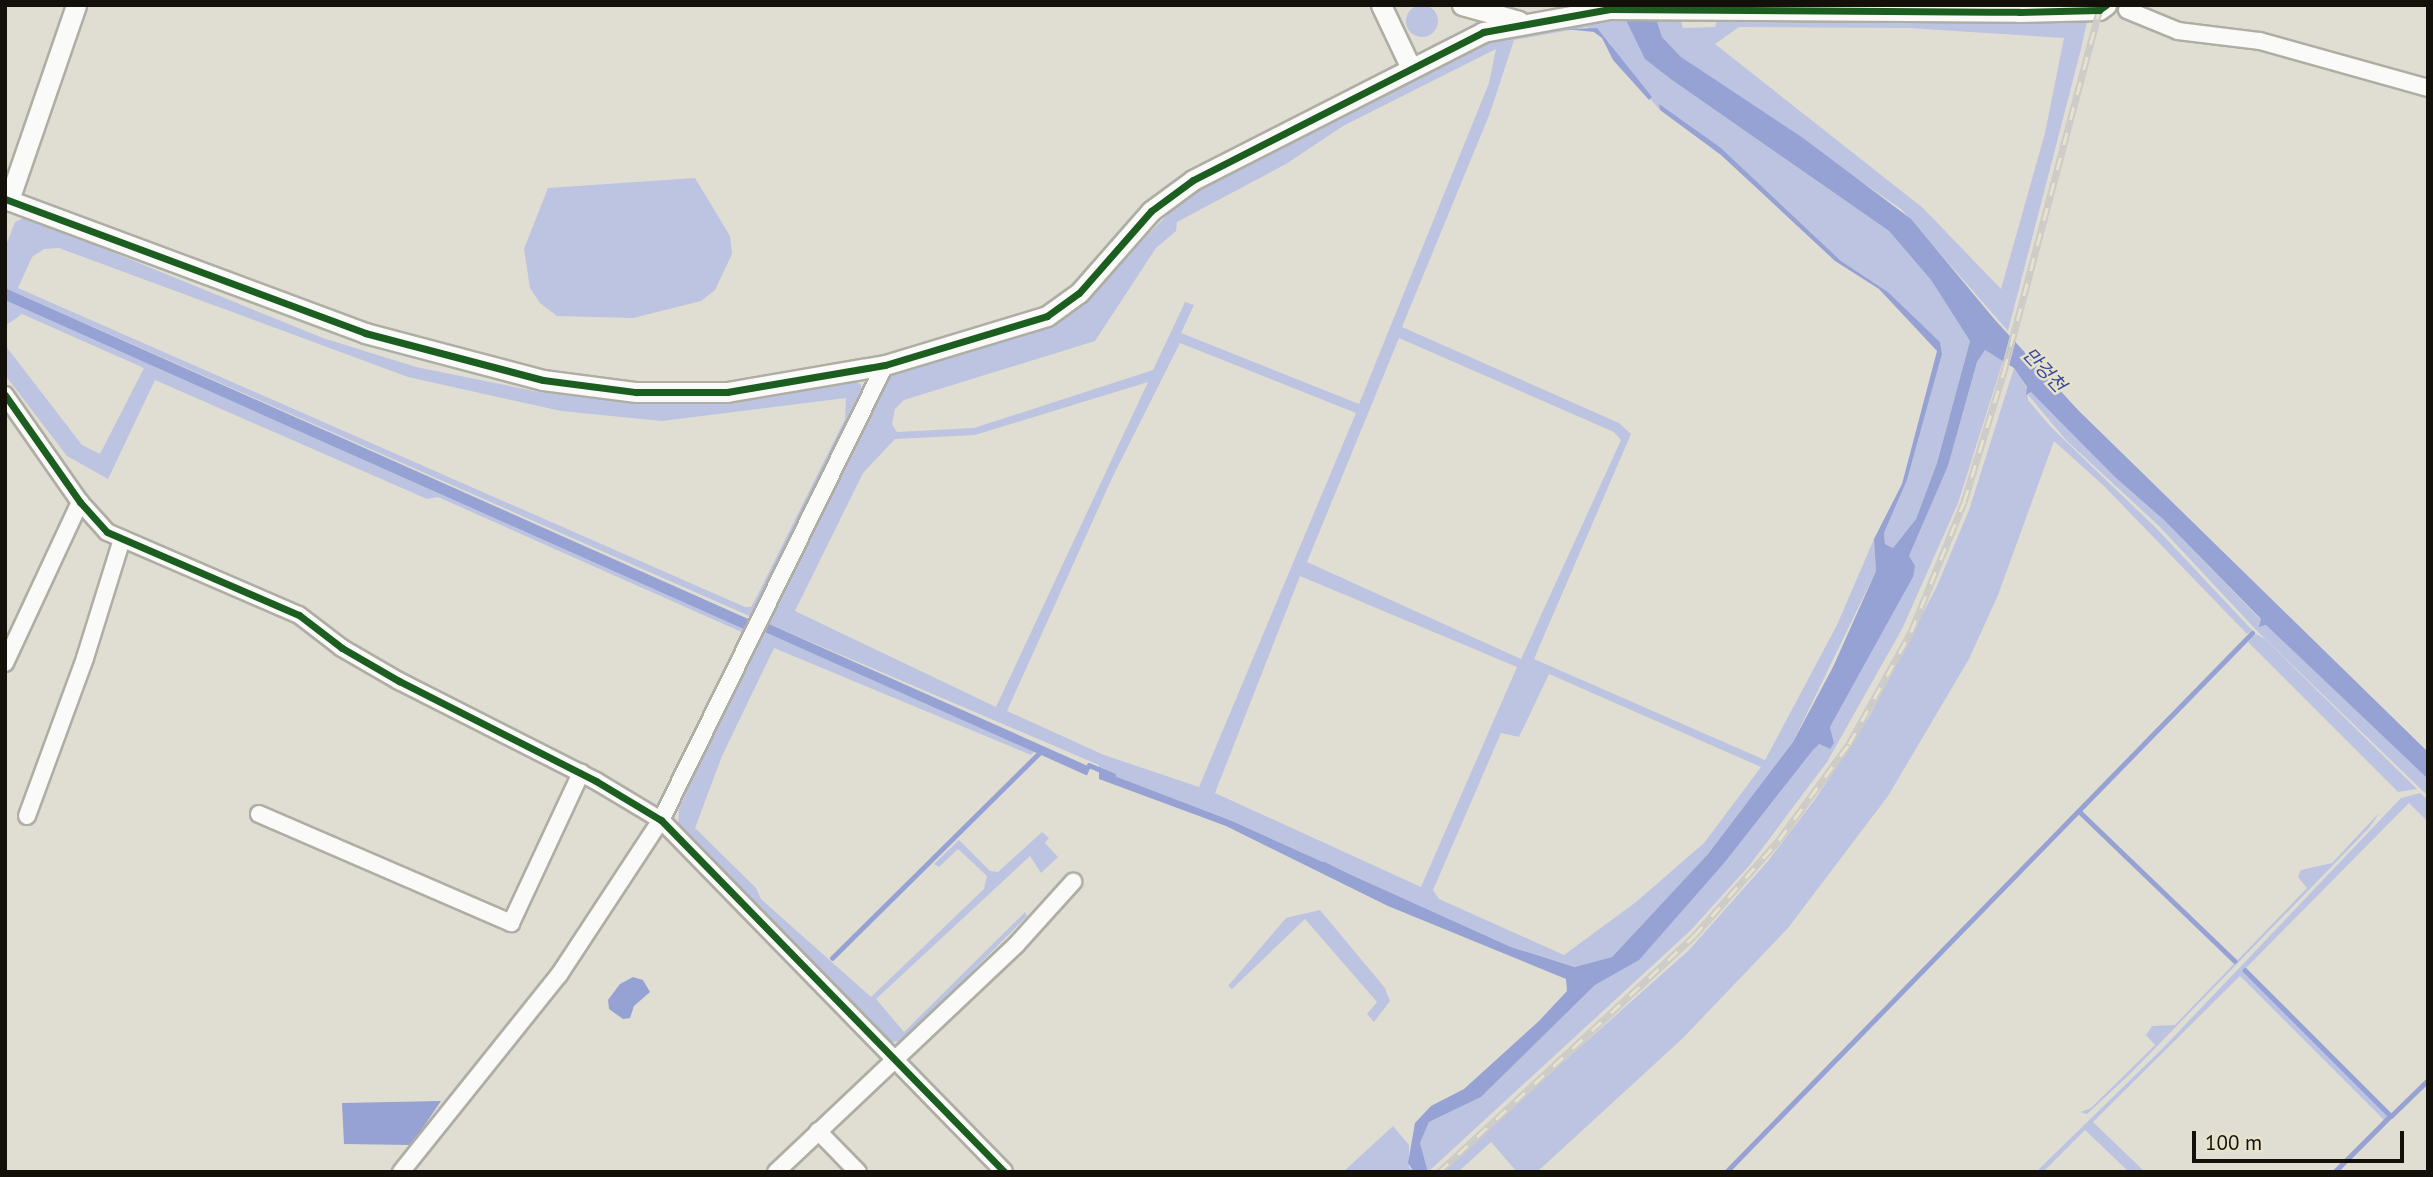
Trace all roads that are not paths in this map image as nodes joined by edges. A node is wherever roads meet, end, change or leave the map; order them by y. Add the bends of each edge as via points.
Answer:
1 (76, 5) edge
2 (1381, 5) edge
3 (1462, 5) edge
4 (2106, 5) edge
5 (1606, 8) edge
6 (1812, 8) edge
7 (2064, 8) edge
8 (1687, 9) edge
9 (2127, 10) dead end
10 (1544, 12) edge
11 (1521, 22) junction
12 (1410, 66) junction
13 (2428, 88) edge
14 (7, 203) edge
15 (885, 365) junction
16 (5, 395) edge
17 (80, 502) junction
18 (122, 539) junction
19 (5, 663) edge
20 (580, 773) junction
21 (259, 814) dead end
22 (27, 816) dead end
23 (661, 820) junction
24 (1073, 883) dead end
25 (893, 1059) junction
26 (817, 1131) junction
27 (401, 1172) edge
28 (776, 1172) edge
29 (858, 1172) edge
30 (1004, 1172) edge

1 - 14 street
2 - 12 street
3 - 11 street
4 - 7 street via 2099,10
5 - 8 street
5 - 10 street
6 - 7 street
6 - 8 street
9 - 13 street via 2178,31 2260,41
10 - 11 street
11 - 12 street via 1483,32
12 - 15 street via 1193,180 1151,211 1079,293 1047,316
14 - 15 street via 365,333 542,380 636,392 705,393
15 - 23 street
16 - 17 street
17 - 18 street via 107,532
17 - 19 street
18 - 20 street via 299,615 342,648 400,681
18 - 22 street via 85,658
20 - 21 street via 511,923
20 - 23 street
23 - 25 street
23 - 27 street via 559,975
24 - 25 street via 1017,944
25 - 26 street
25 - 30 street
26 - 28 street
26 - 29 street

